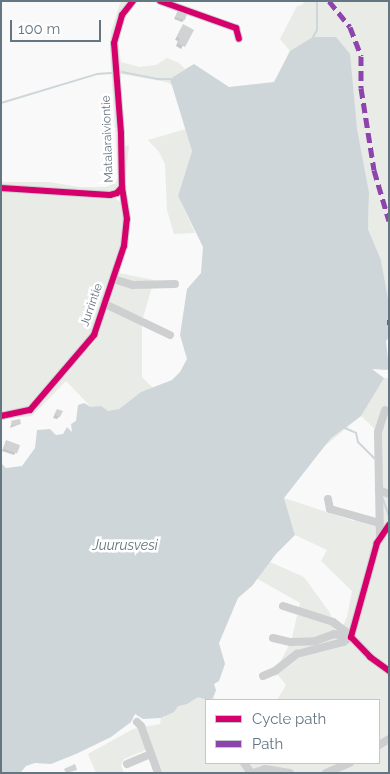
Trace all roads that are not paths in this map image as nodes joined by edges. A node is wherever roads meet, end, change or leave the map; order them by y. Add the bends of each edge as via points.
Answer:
1 (132, 1) edge
2 (160, 1) edge
3 (239, 39) dead end
4 (122, 187) junction
5 (1, 188) edge
6 (113, 279) junction
7 (175, 284) dead end
8 (105, 304) junction
9 (170, 335) dead end
10 (385, 410) dead end
11 (1, 416) edge
12 (379, 490) junction
13 (389, 494) edge
14 (328, 499) dead end
15 (379, 523) junction
16 (389, 525) edge
17 (380, 539) junction
18 (283, 606) dead end
19 (352, 637) junction
20 (273, 638) dead end
21 (389, 671) edge
22 (263, 676) dead end
23 (137, 722) dead end
24 (151, 754) junction
25 (127, 764) dead end
26 (348, 764) edge
27 (267, 766) edge
28 (158, 773) edge
29 (252, 773) edge
30 (290, 773) edge
31 (326, 773) edge

1 - 4 street, Matalaraiviontie via 122,16 114,43
2 - 3 street via 236,28
4 - 5 street, Matalaraiviontie via 110,195
4 - 6 street, Jurrintie via 127,218 124,246
6 - 7 street via 133,285
6 - 8 street, Jurrintie
8 - 9 street
8 - 11 street, Jurrintie via 94,335 30,410
10 - 12 street via 378,432
12 - 13 street
12 - 15 street
14 - 15 street via 330,509
15 - 17 street
16 - 17 street
17 - 19 street via 360,599
18 - 19 street via 333,622
19 - 20 street via 334,634 315,641 291,642
19 - 21 street via 370,657
19 - 22 street via 298,654
23 - 24 street
24 - 25 street
24 - 28 street
26 - 31 street
27 - 29 street
27 - 30 street

